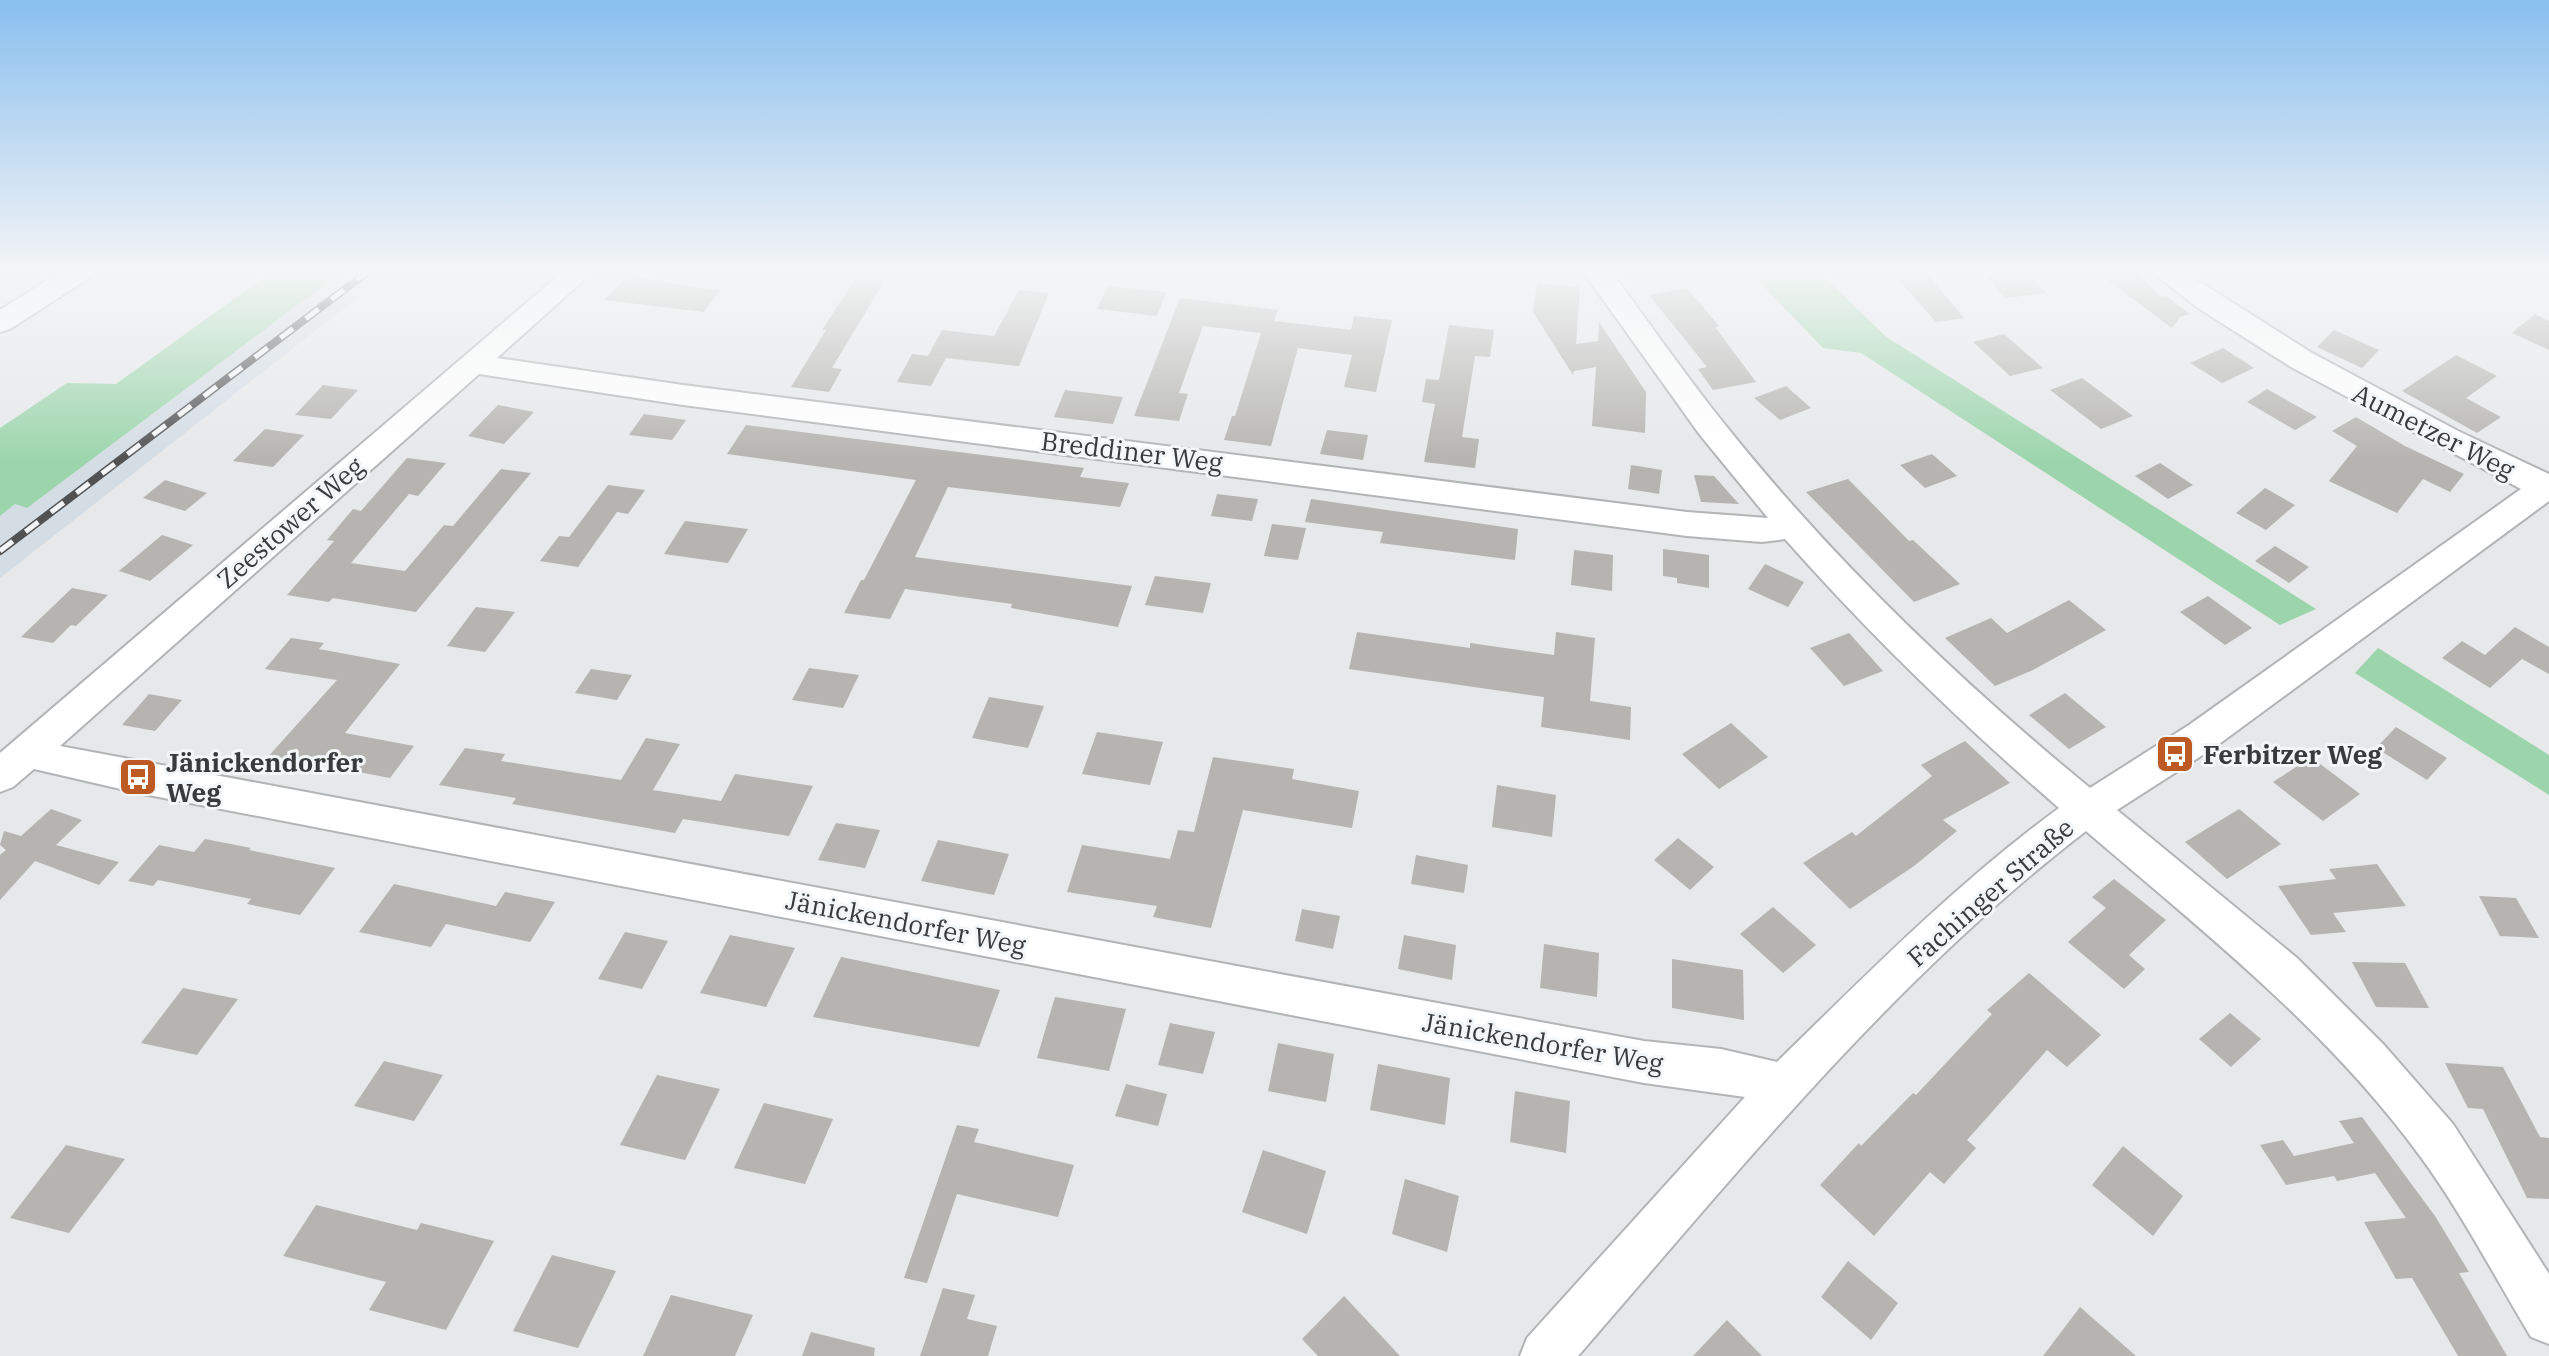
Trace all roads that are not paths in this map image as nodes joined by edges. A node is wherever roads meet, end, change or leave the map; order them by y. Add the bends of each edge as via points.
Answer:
1 (508, 333) edge
2 (1642, 333) edge
3 (2256, 333) edge
4 (472, 364) junction
5 (2547, 486) edge
6 (1793, 526) junction
7 (29, 750) junction
8 (0, 776) edge
9 (2090, 808) junction
10 (1785, 1085) junction
11 (2549, 1319) edge
12 (1545, 1356) edge

1 - 4 street, Zeestower Weg
2 - 6 street via 1711,428
3 - 5 street, Aumetzer Weg via 2333,380
4 - 6 street, Breddiner Weg via 1687,524 1762,530
4 - 7 street, Zeestower Weg
5 - 9 street, Fachinger Straße via 2302,666
6 - 9 street via 1938,677
7 - 8 street, Zeestower Weg
7 - 10 street, Jänickendorfer Weg via 138,777
9 - 10 street, Fachinger Straße via 2021,858
9 - 11 street via 2282,972 2368,1060 2437,1140
10 - 12 street, Fachinger Straße

